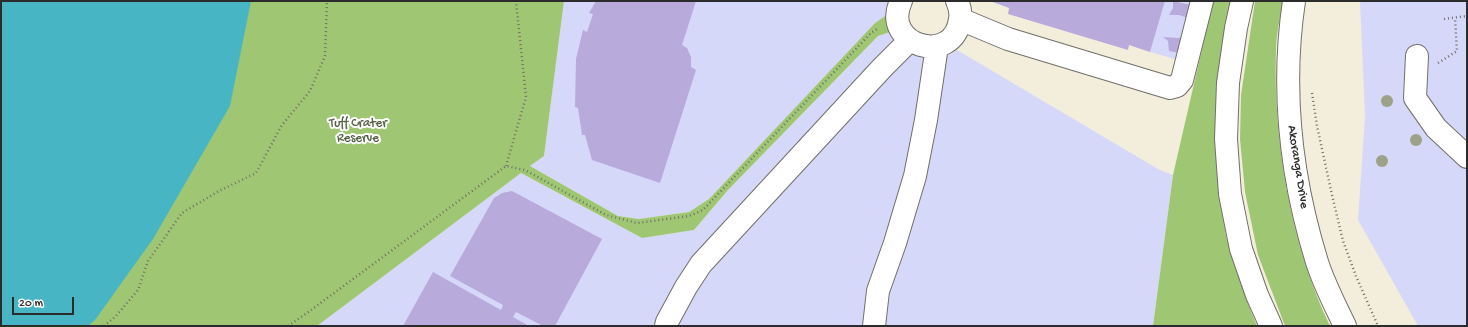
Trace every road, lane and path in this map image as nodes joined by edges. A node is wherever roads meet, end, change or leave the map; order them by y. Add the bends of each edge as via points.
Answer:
1 (327, 1) edge
2 (516, 1) edge
3 (901, 1) edge
4 (1202, 1) edge
5 (1242, 1) edge
6 (1294, 1) edge
7 (958, 10) edge
8 (1467, 16) edge
9 (1444, 19) dead end
10 (904, 32) junction
11 (937, 46) junction
12 (1416, 56) dead end
13 (1312, 92) dead end
14 (1467, 157) edge
15 (506, 166) junction
16 (104, 326) edge
17 (288, 326) edge
18 (666, 326) edge
19 (874, 326) edge
20 (1271, 326) edge
21 (1344, 326) edge
22 (1378, 326) edge

1 - 16 path via 325,56 310,91 282,125 256,173 182,213 148,261 138,290
2 - 15 path via 526,97
3 - 10 main road via 897,12
4 - 7 main road via 1182,80 1177,86 1170,88 1008,39
5 - 20 main road via 1228,83 1226,139 1230,194 1241,249
6 - 21 main road, Akoranga Drive via 1288,76 1291,138 1302,204 1317,263
7 - 11 main road via 960,25 955,34 947,42
8 - 9 path
10 - 11 main road via 918,45
10 - 15 path via 881,27 871,33 717,197 703,210 689,216 637,223 606,215 525,170
10 - 18 main road via 876,74 701,264
11 - 19 main road via 915,176 878,291
12 - 14 main road via 1415,98 1436,128
13 - 22 path via 1324,160 1343,241
15 - 17 path

